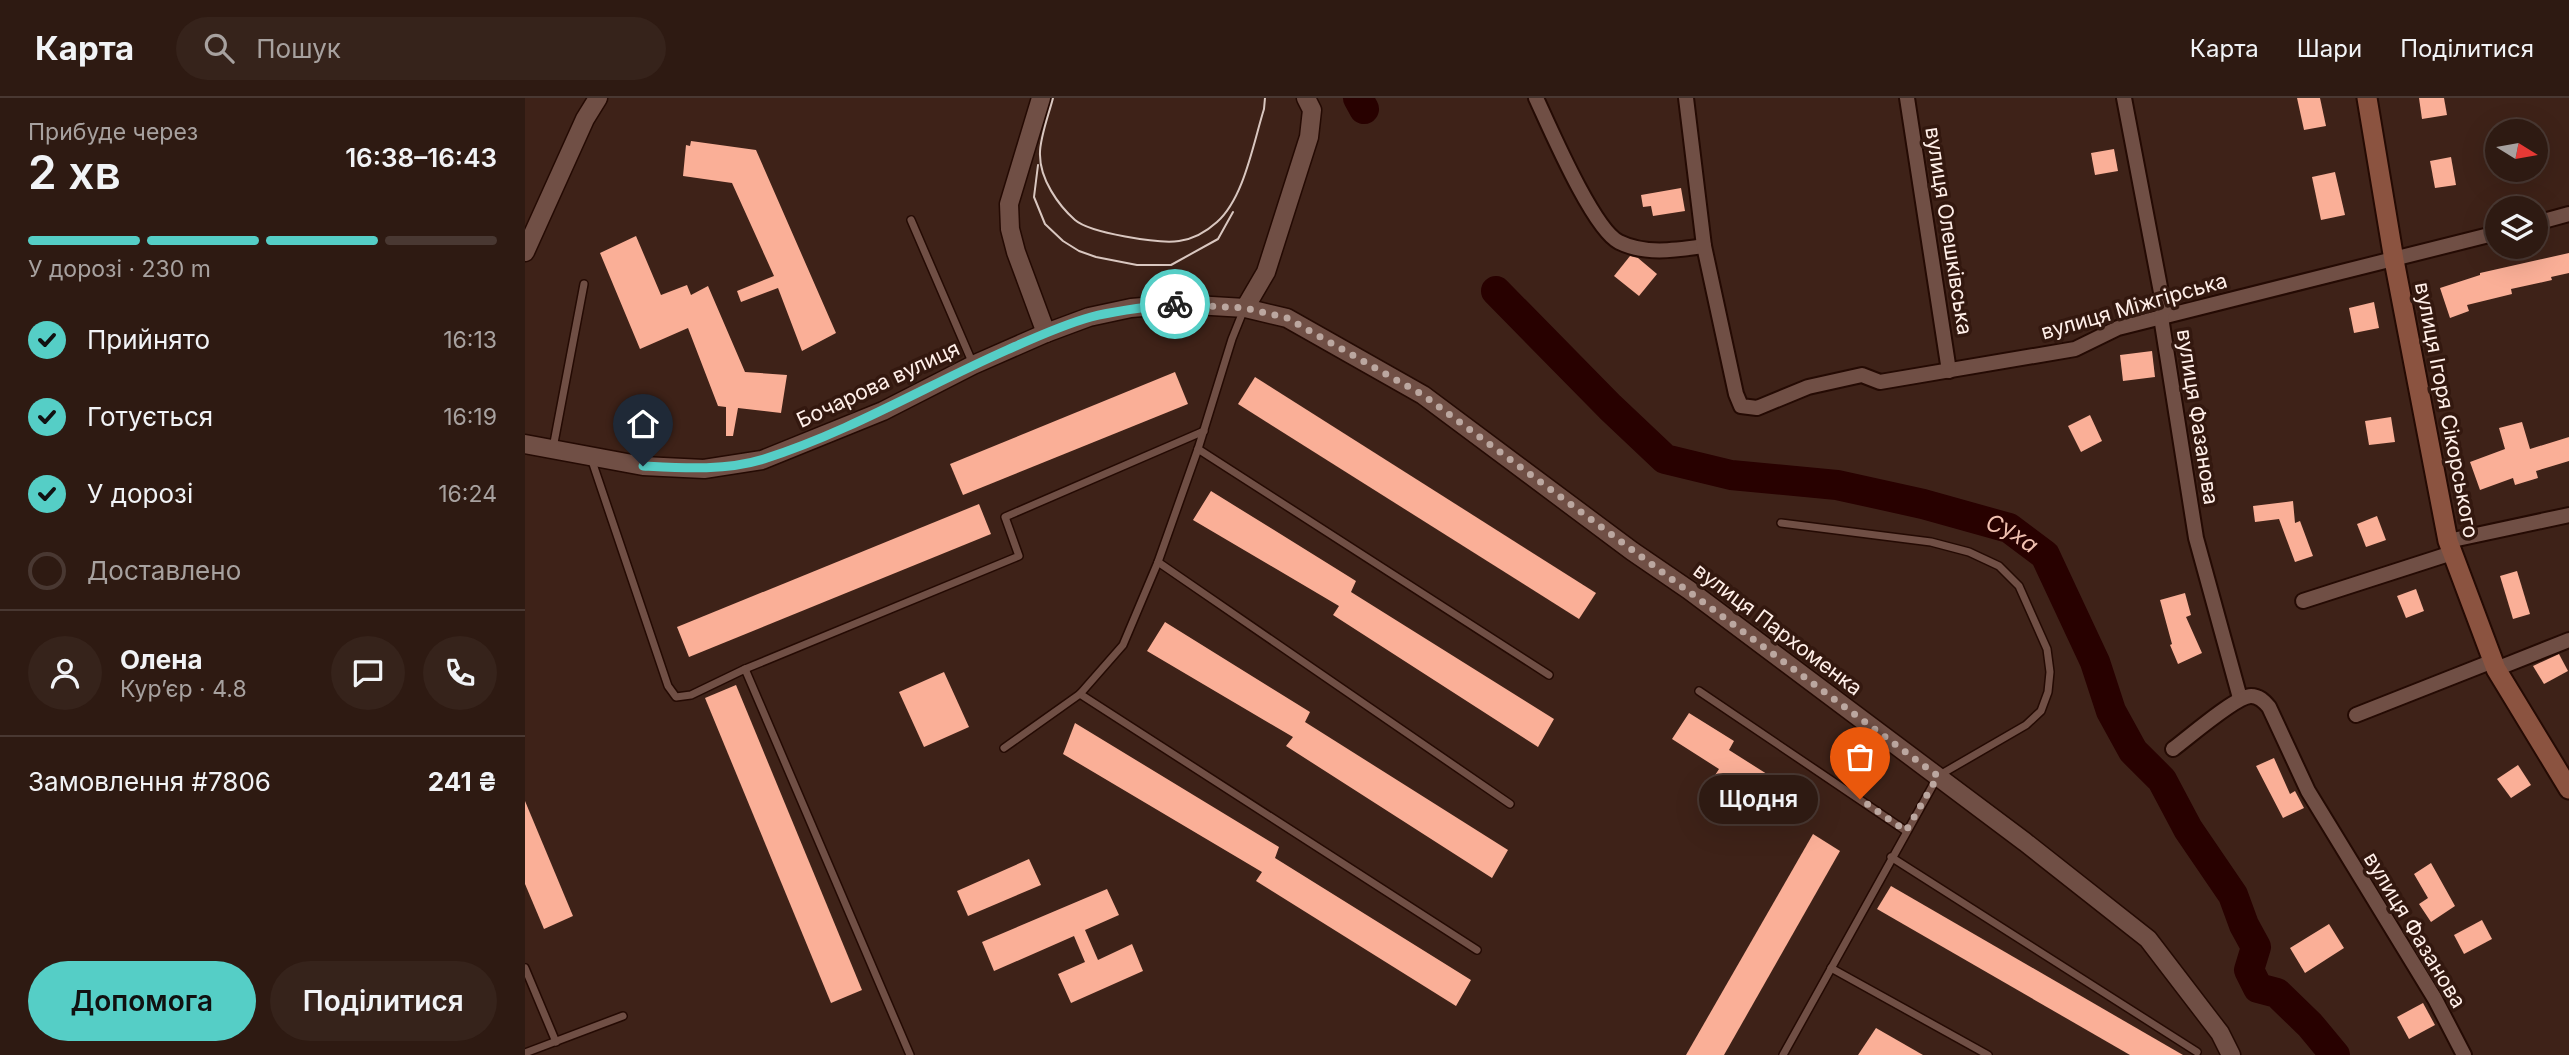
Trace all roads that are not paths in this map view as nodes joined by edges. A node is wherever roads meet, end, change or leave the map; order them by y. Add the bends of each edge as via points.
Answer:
1 (599, 98) edge
2 (1041, 98) edge
3 (1306, 98) edge
4 (1686, 98) edge
5 (1907, 98) edge
6 (2124, 98) edge
7 (2367, 98) edge
8 (1541, 100) edge
9 (2569, 214) edge
10 (911, 220) dead end
11 (2548, 220) edge
12 (2485, 236) edge
13 (1704, 246) junction
14 (525, 252) edge
15 (2394, 260) junction
16 (584, 284) dead end
17 (1245, 308) junction
18 (2161, 317) junction
19 (1046, 333) junction
20 (974, 365) junction
21 (1949, 371) junction
22 (1204, 431) junction
23 (525, 444) edge
24 (1198, 449) junction
25 (553, 450) junction
26 (591, 457) junction
27 (2569, 515) edge
28 (1781, 523) dead end
29 (2450, 547) junction
30 (1158, 562) junction
31 (2303, 601) dead end
32 (2569, 640) edge
33 (2495, 665) junction
34 (745, 669) junction
35 (1549, 675) dead end
36 (1699, 691) dead end
37 (1080, 694) junction
38 (2240, 698) junction
39 (2355, 715) dead end
40 (1004, 748) dead end
41 (2173, 749) dead end
42 (1938, 776) junction
43 (2569, 789) edge
44 (1510, 804) dead end
45 (1906, 831) junction
46 (1891, 857) junction
47 (1477, 950) dead end
48 (525, 968) edge
49 (1831, 968) junction
50 (623, 1016) dead end
51 (556, 1042) junction
52 (2197, 1052) dead end
53 (525, 1053) edge
54 (910, 1055) edge
55 (1783, 1055) edge
56 (1988, 1055) edge
57 (2231, 1055) edge
58 (2464, 1055) edge

1 - 14 street via 585,119
2 - 19 street via 1009,204 1016,252
3 - 17 street via 1312,110 1309,136 1266,272
4 - 13 street
5 - 21 street, вулиця Олешківська
6 - 18 street, вулиця Фазанова via 2164,308
7 - 15 main road, вулиця Ігоря Сікорського
8 - 13 street via 1590,209 1616,241 1657,251
9 - 11 street
10 - 20 lane
12 - 15 street, вулиця Міжгірська
13 - 21 street, вулиця Міжгірська via 1741,406 1756,408 1808,387 1862,375 1880,382
15 - 18 street, вулиця Міжгірська
15 - 29 main road, вулиця Ігоря Сікорського
16 - 25 lane
17 - 19 street, Бочарова вулиця via 1178,304 1131,308
17 - 22 lane
17 - 42 street, вулиця Пархоменка via 1287,318 1423,395
18 - 21 street, вулиця Міжгірська via 2119,328 2075,349
18 - 38 street, вулиця Фазанова via 2196,538
19 - 20 street, Бочарова вулиця
20 - 26 street, Бочарова вулиця via 883,411 762,460 704,469
22 - 24 lane
22 - 34 lane via 1005,517 1019,555
23 - 25 street, Бочарова вулиця
24 - 30 lane
24 - 35 lane
25 - 26 street, Бочарова вулиця
26 - 34 lane via 668,686 676,697 691,695
27 - 29 street
28 - 42 lane via 1931,542 1969,552 1999,566 2019,586 2047,649 2049,692 2041,711 2026,725
29 - 31 street
29 - 33 main road, вулиця Ігоря Сікорського
30 - 37 lane via 1123,645
30 - 44 lane
32 - 33 street
33 - 39 street
33 - 43 main road, вулиця Ігоря Сікорського
34 - 54 lane
36 - 45 lane
37 - 40 lane
37 - 47 lane
38 - 41 street
38 - 58 street, вулиця Фазанова via 2256,696 2269,708 2308,790
42 - 45 lane
42 - 57 street, вулиця Пархоменка via 2148,939 2220,1033
45 - 46 lane
46 - 49 lane
46 - 52 lane
48 - 51 lane
49 - 55 lane
49 - 56 lane
50 - 51 lane
51 - 53 lane

